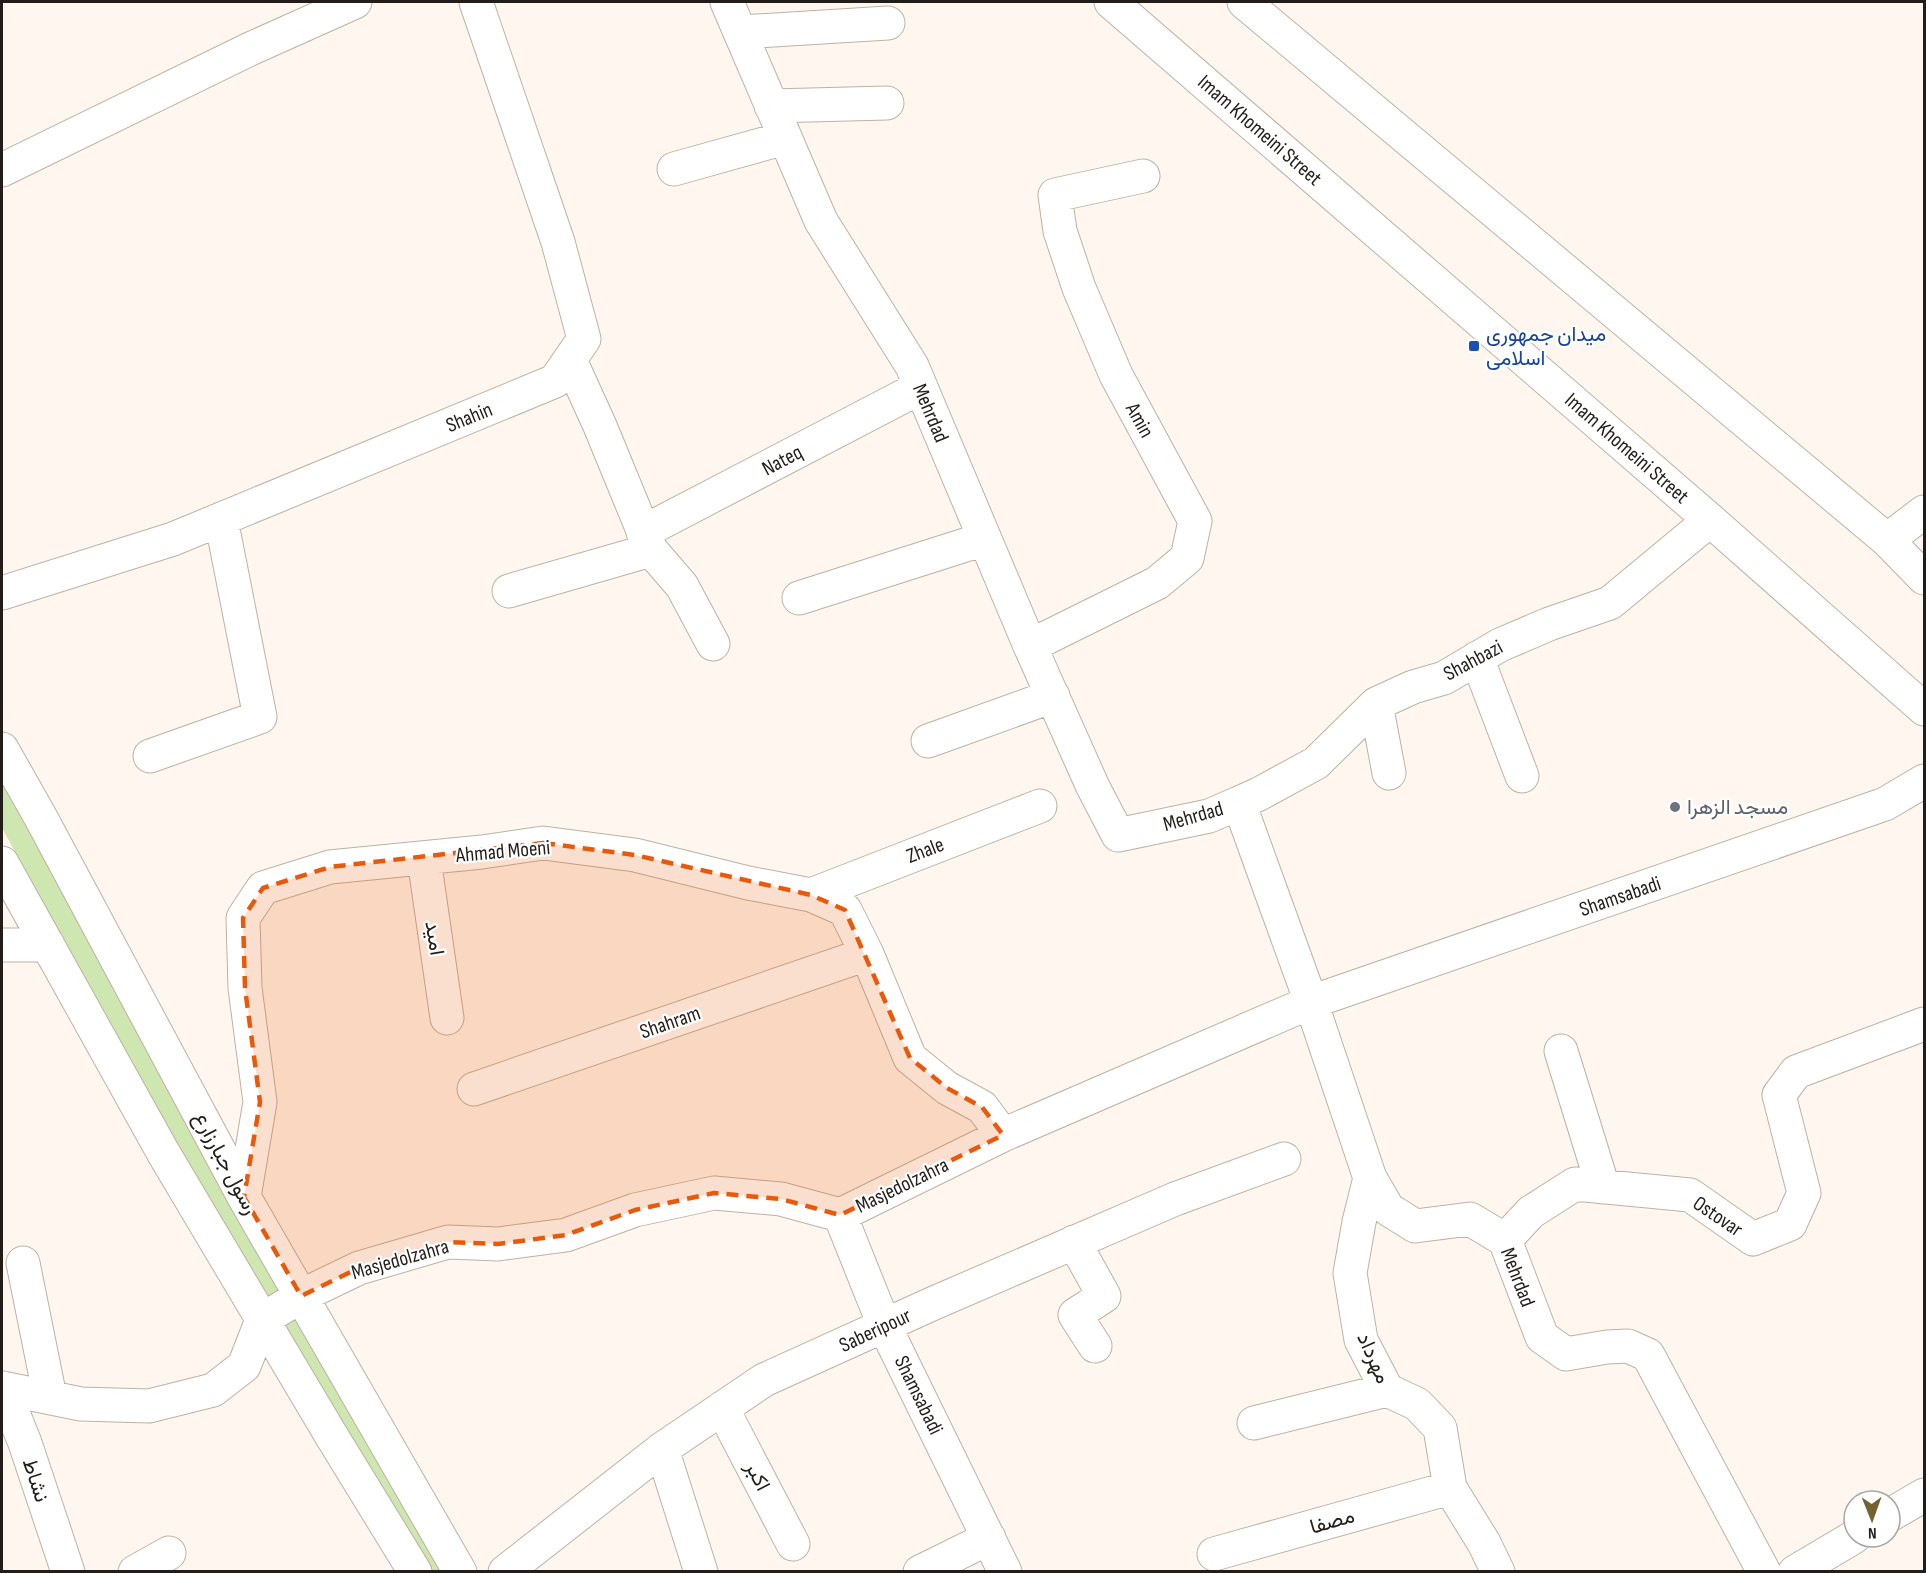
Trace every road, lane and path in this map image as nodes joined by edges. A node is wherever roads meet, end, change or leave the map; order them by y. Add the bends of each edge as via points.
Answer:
1 (355, 2) edge
2 (476, 2) edge
3 (727, 2) edge
4 (1111, 2) edge
5 (1244, 2) edge
6 (888, 23) dead end
7 (740, 32) junction
8 (887, 103) dead end
9 (771, 106) junction
10 (785, 138) junction
11 (674, 169) dead end
12 (2, 170) edge
13 (1143, 176) dead end
14 (570, 360) junction
15 (921, 387) junction
16 (1924, 512) edge
17 (221, 519) junction
18 (1710, 520) junction
19 (984, 539) junction
20 (1887, 540) junction
21 (647, 541) junction
22 (1924, 578) edge
23 (509, 591) dead end
24 (2, 593) edge
25 (800, 598) dead end
26 (713, 644) dead end
27 (1030, 646) junction
28 (1477, 658) junction
29 (1053, 696) junction
30 (1376, 704) junction
31 (1924, 709) edge
32 (928, 741) dead end
33 (2, 749) edge
34 (150, 756) dead end
35 (1389, 773) dead end
36 (1522, 776) dead end
37 (1924, 781) edge
38 (1239, 803) junction
39 (1040, 806) dead end
40 (423, 859) junction
41 (2, 863) edge
42 (811, 895) junction
43 (2, 945) edge
44 (48, 945) junction
45 (867, 954) junction
46 (1311, 1002) junction
47 (447, 1018) dead end
48 (1924, 1024) edge
49 (1561, 1051) dead end
50 (474, 1089) dead end
51 (1003, 1135) junction
52 (1284, 1159) dead end
53 (1370, 1178) junction
54 (1603, 1187) junction
55 (244, 1197) junction
56 (840, 1215) junction
57 (1505, 1240) junction
58 (1074, 1242) junction
59 (23, 1263) dead end
60 (301, 1296) junction
61 (262, 1320) junction
62 (884, 1325) junction
63 (1095, 1346) dead end
64 (2, 1388) edge
65 (1387, 1390) junction
66 (50, 1397) junction
67 (723, 1408) junction
68 (1254, 1423) dead end
69 (662, 1449) junction
70 (1450, 1488) junction
71 (1924, 1495) edge
72 (1902, 1508) edge
73 (990, 1538) junction
74 (793, 1544) dead end
75 (1842, 1544) edge
76 (169, 1553) dead end
77 (1214, 1554) dead end
78 (68, 1572) edge
79 (135, 1572) edge
80 (415, 1572) edge
81 (460, 1572) edge
82 (505, 1572) edge
83 (700, 1572) edge
84 (920, 1572) edge
85 (1005, 1572) edge
86 (1498, 1572) edge
87 (1764, 1572) edge
88 (1795, 1572) edge

1 - 12 street
2 - 14 street, Shahin via 558,242 584,339
3 - 7 street, Mehrdad
4 - 18 street, Imam Khomeini Street
5 - 20 street
6 - 7 street
7 - 9 street, Mehrdad
8 - 9 street
9 - 10 street, Mehrdad
10 - 11 street
10 - 15 street, Mehrdad via 821,221 912,366
13 - 27 street, Amin via 1055,195 1067,254 1116,375 1195,521 1187,558 1157,583
14 - 17 street, Shahin via 555,381
14 - 21 street
15 - 19 street, Mehrdad
15 - 21 street, Nateq
16 - 20 street
17 - 24 street, Shahin via 173,539
17 - 34 street via 260,717
18 - 28 street, Shahbazi via 1610,603 1549,624
18 - 31 street, Imam Khomeini Street
19 - 25 street
19 - 27 street, Mehrdad
20 - 22 street
21 - 23 street, Nateq
21 - 26 street via 682,586
27 - 29 street, Mehrdad
28 - 30 street, Shahbazi via 1444,678
28 - 36 street
29 - 32 street
29 - 38 street, Mehrdad via 1118,835 1209,816
30 - 35 street
30 - 38 street, Shahbazi via 1316,763
33 - 55 street, رسول جبارزارع
37 - 46 street, Shamsabadi via 1885,804
38 - 46 street, Mehrdad
39 - 42 street, Zhale
40 - 42 street, Ahmad Moeni via 543,843 635,855
40 - 47 street, امید
40 - 55 street, Ahmad Moeni via 330,867 263,888 243,918 245,988 260,1102
41 - 44 street
42 - 45 street, Ahmad Moeni via 845,910
43 - 44 street
44 - 61 street
45 - 50 street, Shahram
45 - 51 street, Ahmad Moeni via 910,1058 947,1088 982,1107
46 - 51 street, Masjedolzahra
46 - 53 street, Mehrdad
48 - 54 street, Ostovar via 1796,1072 1779,1095 1804,1193 1790,1224 1753,1239 1690,1195
49 - 54 street
51 - 56 street, Masjedolzahra
52 - 58 street, Saberipour
53 - 57 street, Mehrdad via 1388,1209 1415,1226 1470,1219
53 - 65 street, مهرداد via 1350,1273 1361,1340
54 - 57 street, Ostovar via 1575,1184 1531,1212
55 - 60 street, رسول جبارزارع
56 - 60 street, Masjedolzahra via 781,1199 714,1193 635,1210 566,1235 498,1244 448,1242 359,1268
56 - 62 street, Shamsabadi
57 - 87 street, Mehrdad via 1542,1336 1566,1354 1628,1346 1648,1355
58 - 62 street, Saberipour
58 - 63 street via 1104,1296 1075,1315
59 - 66 street
60 - 61 street, Masjedolzahra
60 - 81 street, رسول جبارزارع
61 - 66 street via 244,1366 213,1390 149,1406 81,1404
61 - 80 street
62 - 67 street, Saberipour via 764,1380
62 - 73 street, Shamsabadi
64 - 66 street
64 - 78 street, نشاط via 25,1443
65 - 68 street
65 - 70 street, مهرداد via 1418,1404 1440,1428
67 - 69 street, Saberipour
67 - 74 street, اکبر
69 - 82 street, Saberipour
69 - 83 street
70 - 77 street, مصفا
70 - 86 street, مهرداد
71 - 72 street
73 - 84 street
73 - 85 street, Shamsabadi
75 - 88 street
76 - 79 street

